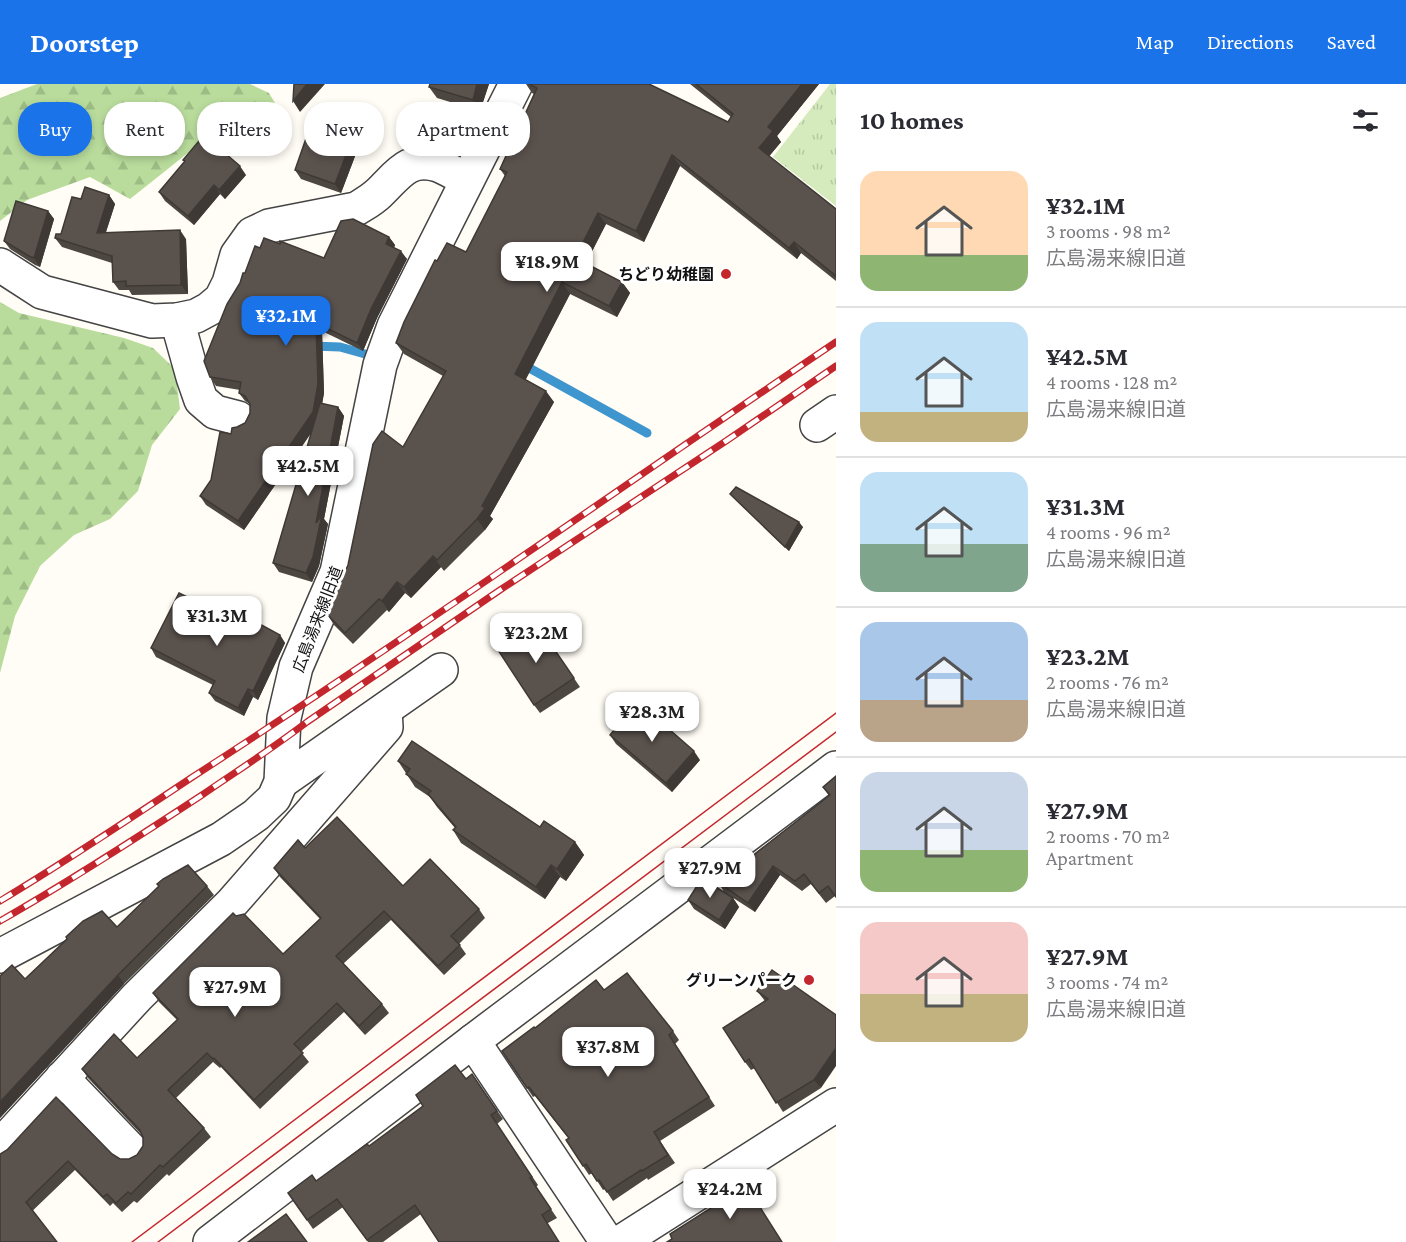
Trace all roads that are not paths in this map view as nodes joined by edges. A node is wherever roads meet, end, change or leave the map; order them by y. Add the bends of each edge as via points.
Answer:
1 (516, 84) edge
2 (467, 180) junction
3 (0, 265) edge
4 (177, 320) junction
5 (237, 418) dead end
6 (441, 670) dead end
7 (385, 710) junction
8 (836, 768) edge
9 (281, 782) junction
10 (0, 956) edge
11 (473, 1041) junction
12 (62, 1078) junction
13 (836, 1105) edge
14 (0, 1146) edge
15 (131, 1150) dead end
16 (210, 1242) edge
17 (607, 1242) edge
18 (621, 1242) edge

1 - 2 street, 広島湯来線旧道
2 - 4 street via 439,166 416,163 395,175 378,194 356,209 269,226 252,234 237,255 221,299 196,316
2 - 9 street, 広島湯来線旧道 via 394,326 380,365 337,572 296,667 284,718
3 - 4 street via 42,291 152,321
4 - 5 street via 201,400 215,412
6 - 7 street
7 - 9 street
7 - 12 street via 386,727 231,904
8 - 11 street
9 - 10 street via 274,798 221,839
11 - 16 street
11 - 17 street
12 - 14 street
12 - 15 street
13 - 18 street

